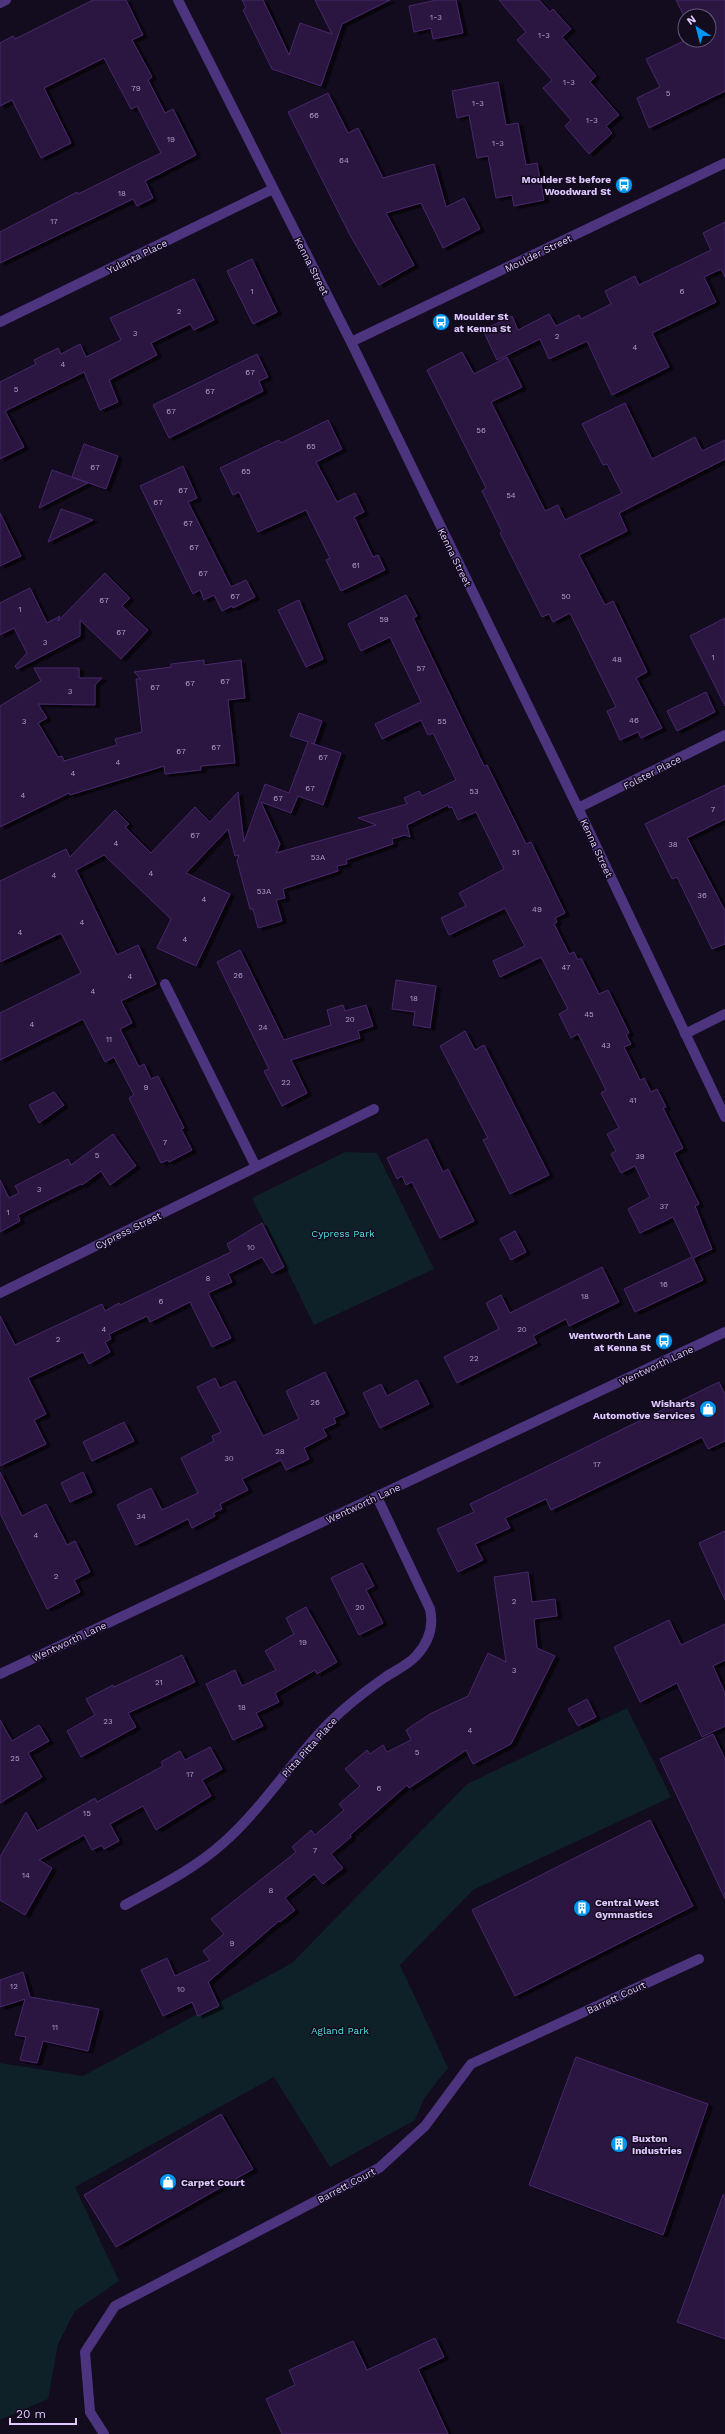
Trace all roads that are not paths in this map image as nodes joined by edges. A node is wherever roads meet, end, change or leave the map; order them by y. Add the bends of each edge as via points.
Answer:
1 (6, 0) edge
2 (178, 0) edge
3 (0, 3) edge
4 (725, 163) edge
5 (273, 189) junction
6 (0, 322) edge
7 (351, 342) junction
8 (725, 735) edge
9 (578, 808) junction
10 (165, 984) dead end
11 (725, 1014) edge
12 (685, 1034) junction
13 (374, 1109) dead end
14 (725, 1117) edge
15 (256, 1167) junction
16 (0, 1293) edge
17 (725, 1332) edge
18 (377, 1497) junction
19 (0, 1674) edge
20 (125, 1905) dead end
21 (699, 1959) dead end
22 (104, 2434) edge

1 - 3 street
2 - 5 street, Kenna Street
4 - 7 street, Moulder Street
5 - 6 street, Yulanta Place
5 - 7 street, Kenna Street
7 - 9 street, Kenna Street
8 - 9 street, Folster Place
9 - 12 street, Kenna Street
10 - 15 street
11 - 12 street
12 - 14 street, Kenna Street
13 - 15 street, Cypress Street
15 - 16 street, Cypress Street
17 - 18 street, Wentworth Lane
18 - 19 street, Wentworth Lane
18 - 20 street, Pitta Pitta Place via 430,1609 430,1635 424,1646 416,1657 372,1687 328,1723 222,1845 170,1881
21 - 22 street, Barrett Court via 471,2064 425,2126 379,2168 114,2306 85,2352 90,2412

